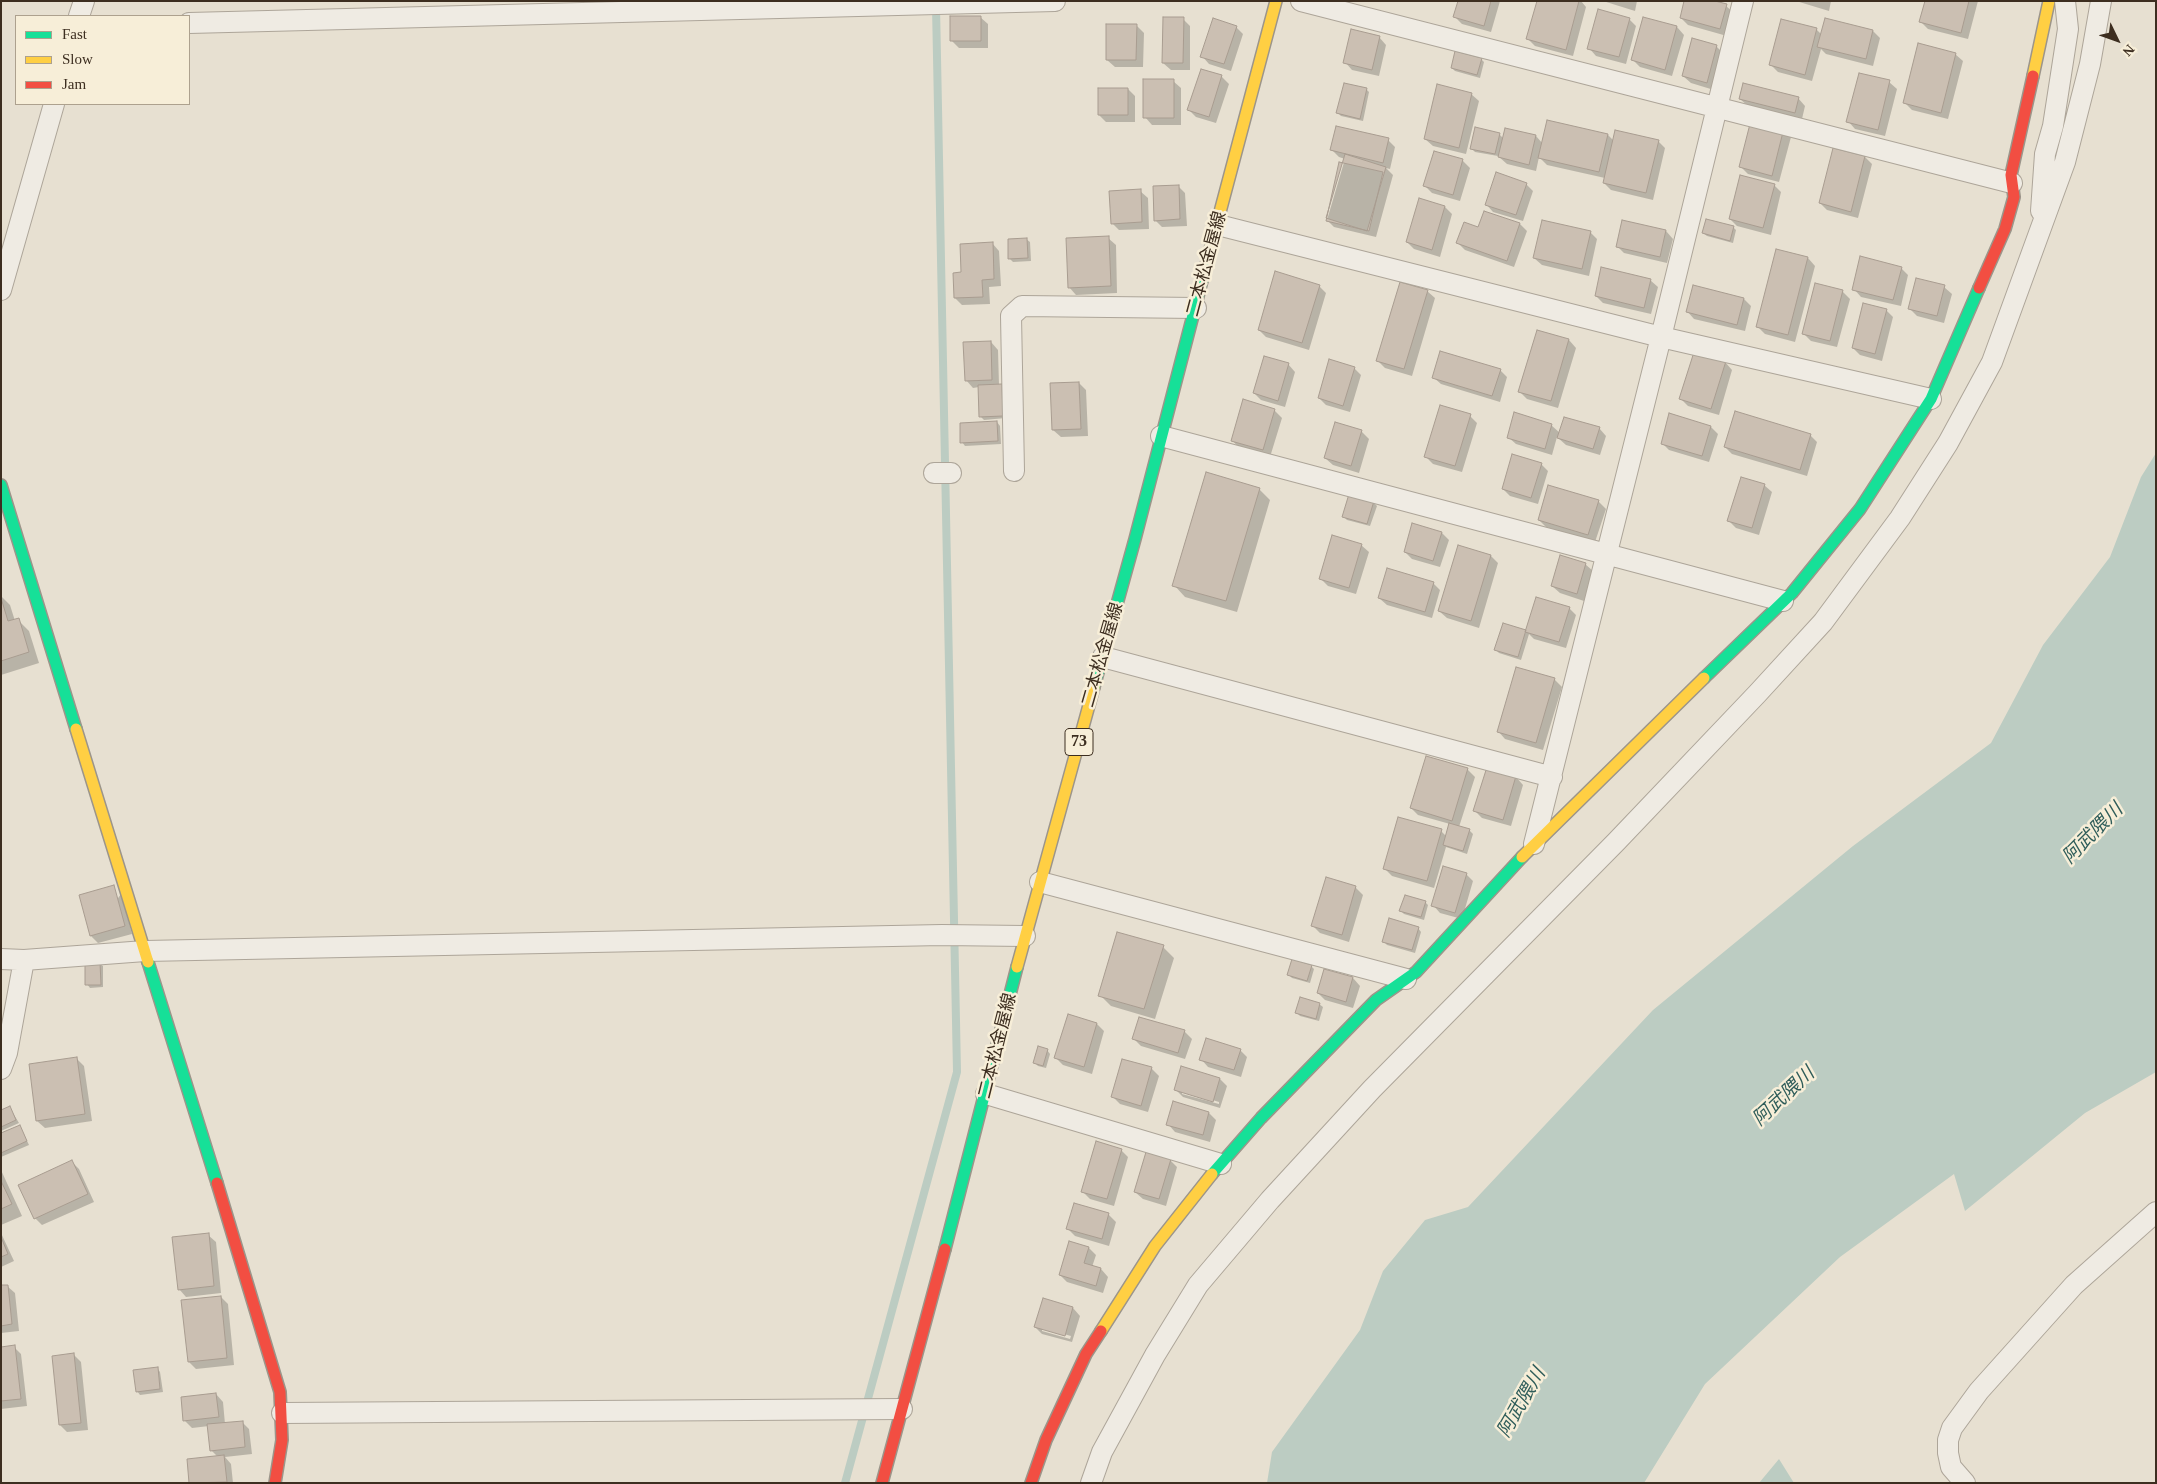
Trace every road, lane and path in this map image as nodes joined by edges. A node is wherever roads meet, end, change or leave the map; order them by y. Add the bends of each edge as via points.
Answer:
1 (84, 1) edge
2 (1055, 1) edge
3 (1276, 1) edge
4 (1301, 1) edge
5 (1743, 1) edge
6 (2049, 1) edge
7 (2065, 1) edge
8 (2101, 1) edge
9 (79, 15) edge
10 (190, 23) edge
11 (54, 105) edge
12 (1716, 106) junction
13 (2012, 183) junction
14 (2045, 219) junction
15 (1218, 225) junction
16 (1, 290) edge
17 (1196, 308) junction
18 (1661, 337) junction
19 (1931, 399) junction
20 (1161, 436) junction
21 (1014, 471) dead end
22 (1, 485) edge
23 (1607, 556) junction
24 (1784, 601) junction
25 (1103, 657) junction
26 (1552, 777) junction
27 (1534, 844) junction
28 (1040, 882) junction
29 (1025, 936) junction
30 (145, 951) junction
31 (1, 959) edge
32 (24, 960) junction
33 (1406, 979) junction
34 (1, 1069) edge
35 (986, 1094) junction
36 (1222, 1164) junction
37 (2156, 1212) edge
38 (902, 1409) junction
39 (282, 1413) junction
40 (275, 1483) edge
41 (882, 1483) edge
42 (1031, 1483) edge
43 (1091, 1483) edge
44 (1965, 1483) edge

1 - 9 street
2 - 10 street
3 - 15 street, 二本松金屋線 / 73
4 - 12 street
5 - 12 street
6 - 13 street via 2016,148
7 - 14 street via 2068,29 2053,126 2045,154 2041,210
8 - 14 street via 2090,64 2065,162
11 - 16 street
12 - 13 street
12 - 18 street
13 - 19 street via 2014,197 2005,229
14 - 43 street via 1992,362 1948,443 1900,518 1823,622 1623,835 1372,1089 1270,1200 1198,1285 1102,1452
15 - 17 street, 二本松金屋線 / 73
15 - 18 street
17 - 20 street, 二本松金屋線 / 73
17 - 21 street via 1022,306 1011,316
18 - 19 street
18 - 23 street
19 - 24 street via 1860,509
20 - 23 street
20 - 25 street, 二本松金屋線 / 73
22 - 30 street
23 - 24 street
23 - 26 street
24 - 27 street
25 - 26 street
25 - 28 street, 二本松金屋線 / 73
26 - 27 street
27 - 33 street
28 - 29 street, 二本松金屋線 / 73
28 - 33 street
29 - 30 street
29 - 35 street, 二本松金屋線 / 73
30 - 32 street
30 - 39 street via 275,1372
31 - 32 street
32 - 34 street
33 - 36 street via 1376,1000 1261,1118
35 - 36 street
35 - 38 street, 二本松金屋線 / 73
36 - 42 street via 1155,1246 1086,1354 1046,1440
37 - 44 street via 2074,1285 1986,1383 1952,1428 1948,1440 1951,1467
38 - 39 street
38 - 41 street, 二本松金屋線 / 73
39 - 40 street via 282,1440

